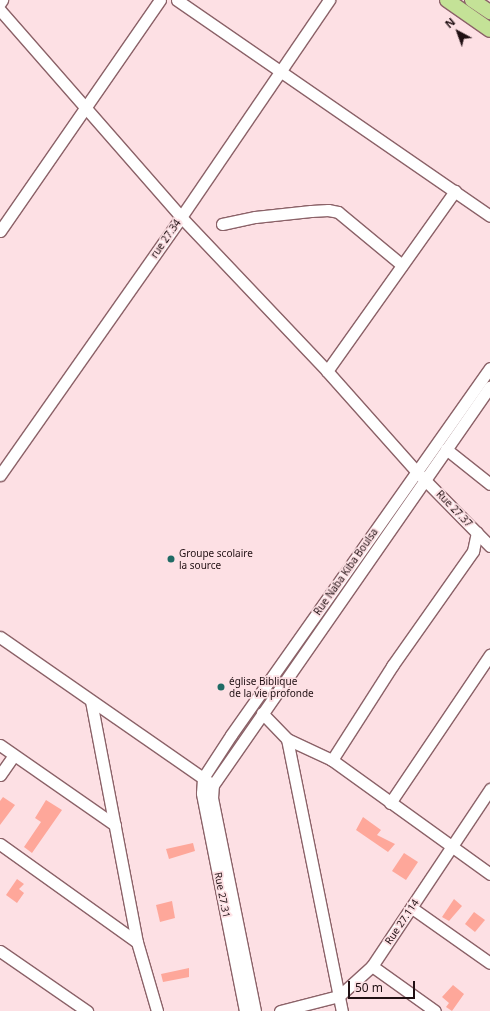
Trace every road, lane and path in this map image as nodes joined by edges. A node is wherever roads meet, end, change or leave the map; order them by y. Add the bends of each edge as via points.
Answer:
1 (2, 0) edge
2 (160, 0) edge
3 (177, 0) edge
4 (329, 0) edge
5 (446, 0) edge
6 (472, 0) edge
7 (0, 3) edge
8 (0, 10) edge
9 (490, 12) edge
10 (490, 30) edge
11 (279, 72) junction
12 (86, 107) junction
13 (455, 191) junction
14 (490, 216) edge
15 (181, 217) junction
16 (222, 224) dead end
17 (0, 231) edge
18 (402, 265) junction
19 (490, 368) edge
20 (327, 371) junction
21 (490, 387) edge
22 (446, 449) junction
23 (1, 471) edge
24 (417, 472) junction
25 (425, 479) junction
26 (490, 484) edge
27 (476, 532) junction
28 (489, 545) edge
29 (474, 551) junction
30 (0, 637) edge
31 (490, 655) edge
32 (91, 701) junction
33 (262, 713) junction
34 (287, 740) junction
35 (0, 745) edge
36 (14, 755) junction
37 (332, 760) junction
38 (0, 775) edge
39 (203, 778) junction
40 (213, 784) junction
41 (490, 789) edge
42 (390, 803) junction
43 (115, 825) junction
44 (0, 844) edge
45 (450, 847) junction
46 (490, 874) edge
47 (412, 908) junction
48 (138, 942) junction
49 (0, 951) edge
50 (490, 963) edge
51 (372, 966) junction
52 (339, 996) junction
53 (87, 1011) edge
54 (157, 1011) edge
55 (244, 1011) edge
56 (255, 1011) edge
57 (280, 1011) edge
58 (342, 1011) edge
59 (435, 1011) edge

1 - 7 street
2 - 12 street
3 - 11 street
4 - 11 street, rue 27.34
5 - 10 main road
6 - 9 main road
8 - 12 street, Rue 27.37
11 - 13 street
11 - 15 street, rue 27.34
12 - 15 street, Rue 27.37
12 - 17 street
13 - 14 street
13 - 18 street
15 - 20 street, Rue 27.37
15 - 23 street, rue 27.34
16 - 18 street via 297,212 338,212
18 - 20 street
19 - 24 street, Rue Naba Kiba Boulsa
20 - 24 street, Rue 27.37
21 - 22 street, Rue Naba Kiba Boulsa
22 - 25 street, Rue Naba Kiba Boulsa
22 - 26 street
24 - 25 street, Rue 27.37
24 - 39 street, Rue Naba Kiba Boulsa
25 - 27 street, Rue 27.37
25 - 33 street, Rue Naba Kiba Boulsa
27 - 28 street, Rue 27.37
27 - 29 street
28 - 29 street
29 - 37 street via 392,666
30 - 32 street
31 - 42 street
32 - 39 street
32 - 43 street
33 - 34 street
33 - 40 street, Rue Naba Kiba Boulsa
34 - 37 street
34 - 52 street
35 - 36 street
36 - 38 street
36 - 43 street
37 - 42 street
39 - 40 street
39 - 55 street, Rue 27.31 via 202,792
40 - 56 street, Rue 27.31 via 212,798
41 - 45 street, Rue 27.114
42 - 45 street
43 - 48 street
44 - 48 street
45 - 46 street
45 - 47 street, Rue 27.114
47 - 50 street
47 - 51 street, Rue 27.114
48 - 54 street
49 - 53 street
51 - 52 street, Rue 27.114
51 - 59 street
52 - 57 street, Rue 27.114
52 - 58 street

